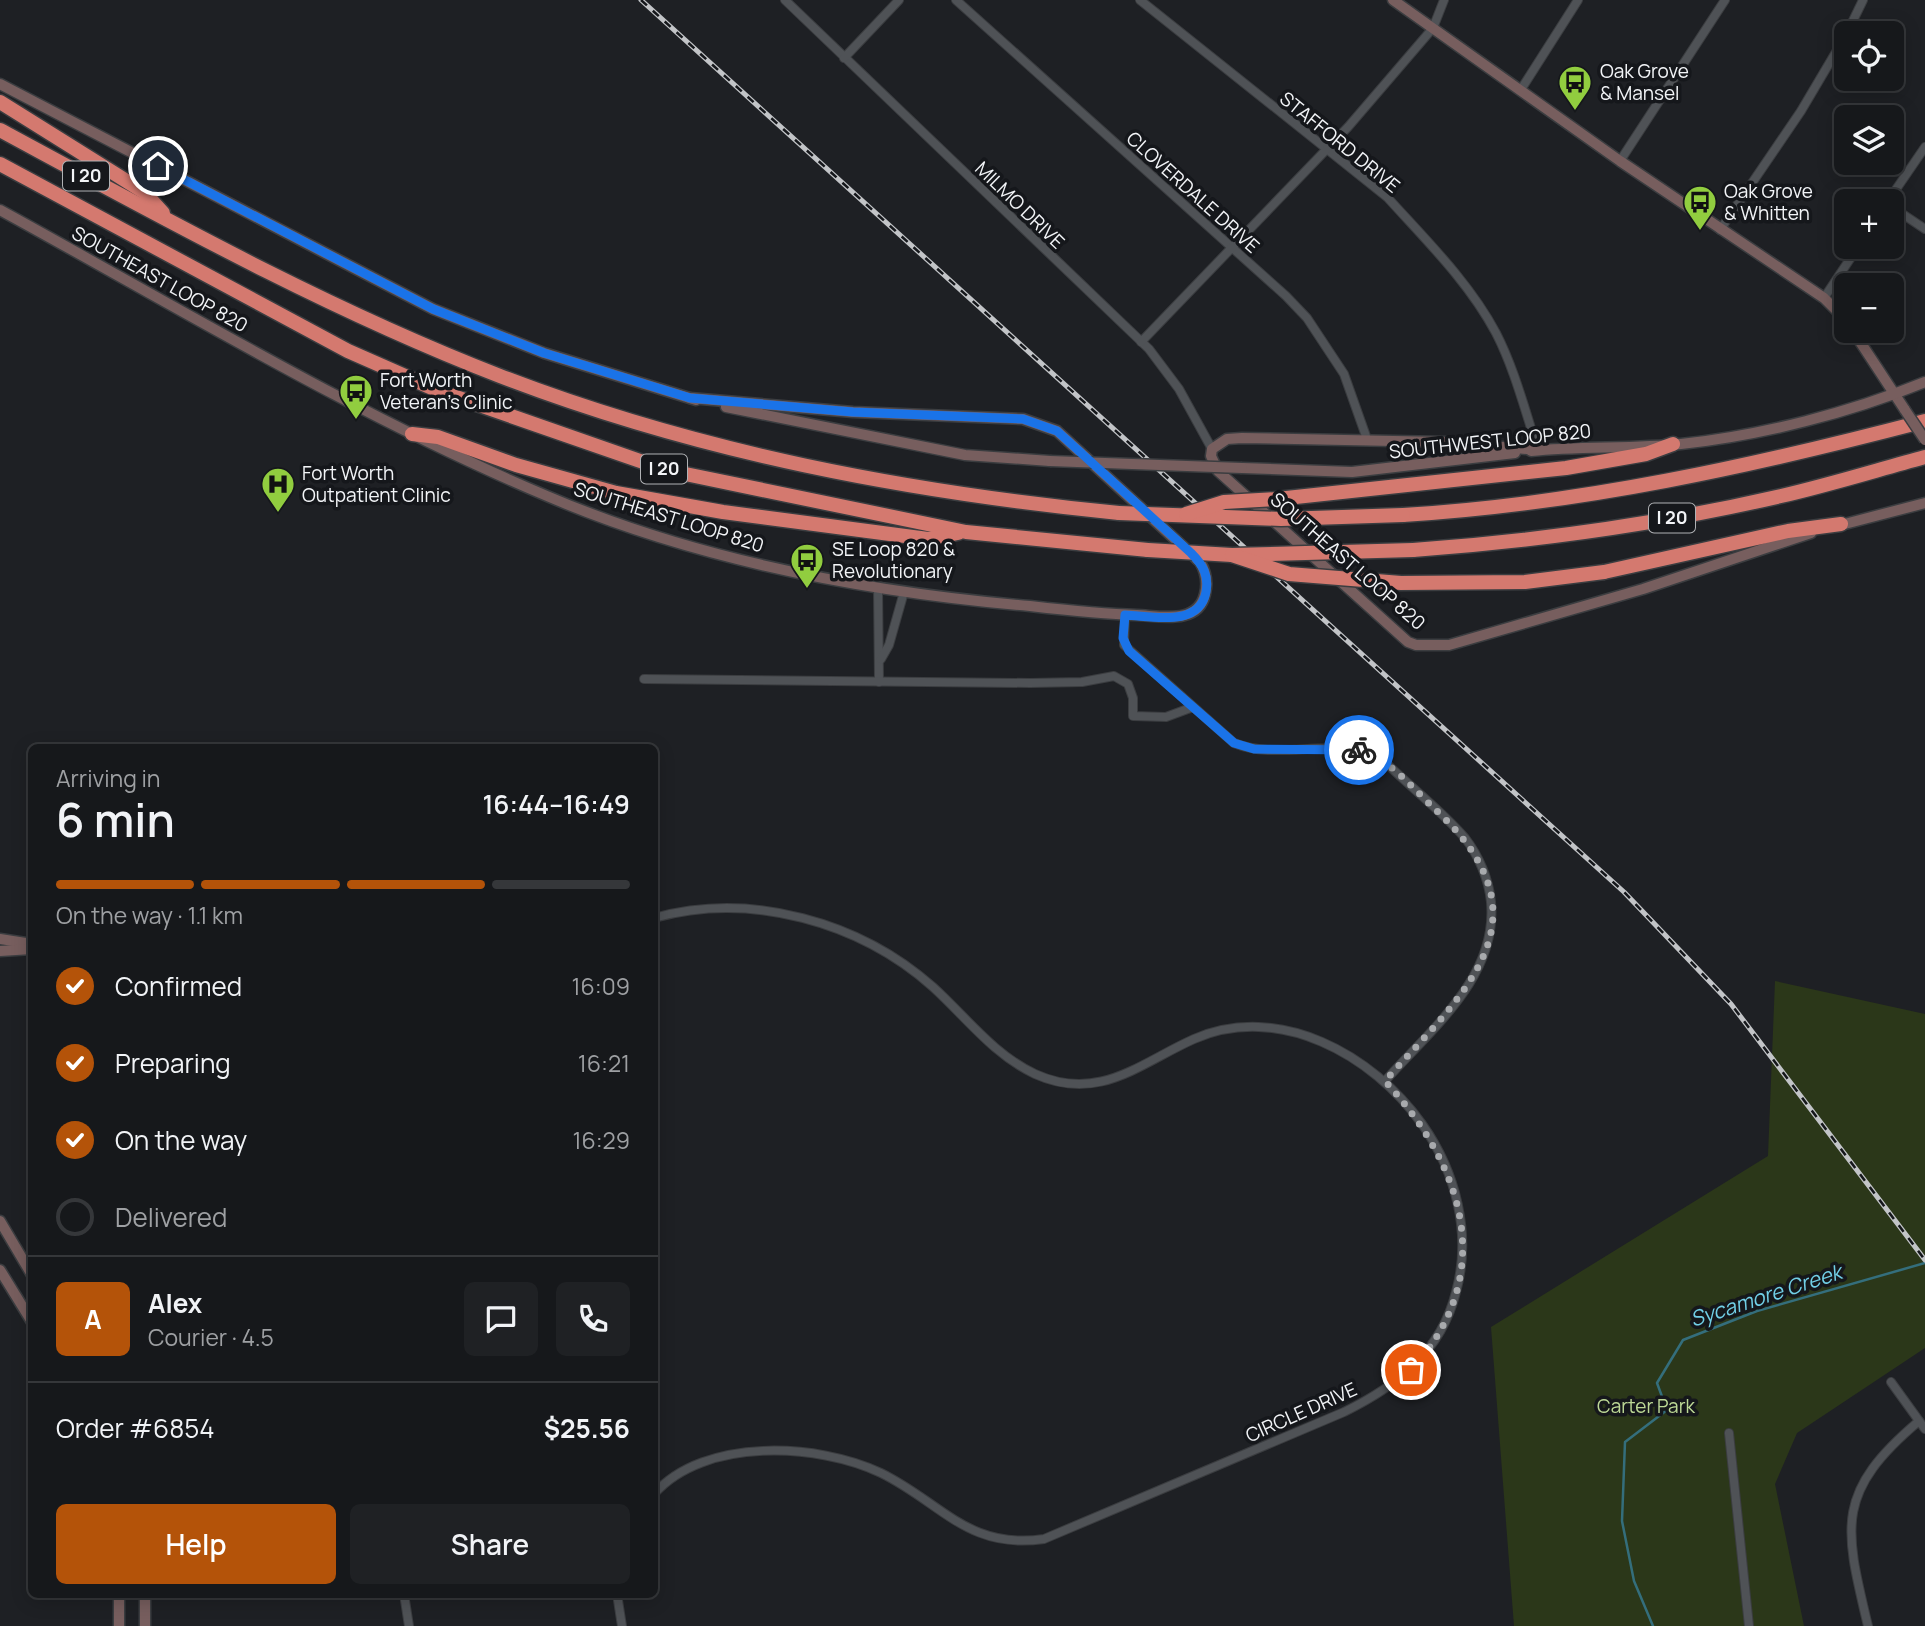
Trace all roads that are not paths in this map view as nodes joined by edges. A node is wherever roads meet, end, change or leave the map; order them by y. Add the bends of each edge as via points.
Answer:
1 (786, 0) edge
2 (899, 0) edge
3 (956, 0) edge
4 (1140, 0) edge
5 (1393, 0) edge
6 (1444, 0) edge
7 (1578, 0) edge
8 (1725, 0) edge
9 (1863, 0) edge
10 (1853, 21) edge
11 (1433, 28) junction
12 (1834, 56) edge
13 (844, 58) junction
14 (0, 84) edge
15 (1520, 91) junction
16 (0, 102) edge
17 (0, 130) edge
18 (1925, 147) edge
19 (1325, 150) junction
20 (1620, 162) junction
21 (0, 164) edge
22 (1896, 189) edge
23 (0, 210) edge
24 (1904, 215) edge
25 (171, 222) junction
26 (1925, 229) edge
27 (1720, 230) junction
28 (1232, 247) junction
29 (1850, 259) edge
30 (1824, 298) junction
31 (1834, 308) edge
32 (1141, 342) junction
33 (1861, 343) edge
34 (1925, 382) edge
35 (1894, 395) junction
36 (690, 398) junction
37 (1925, 421) edge
38 (412, 434) junction
39 (1367, 439) junction
40 (1925, 440) edge
41 (1673, 444) junction
42 (1212, 449) junction
43 (1538, 450) junction
44 (1925, 457) edge
45 (1050, 461) joint
46 (1925, 503) edge
47 (1175, 517) junction
48 (1842, 524) junction
49 (965, 532) junction
50 (1232, 555) junction
51 (878, 588) junction
52 (904, 592) junction
53 (1125, 615) junction
54 (881, 659) junction
55 (644, 679) dead end
56 (879, 682) junction
57 (1194, 707) junction
58 (658, 917) edge
59 (0, 939) edge
60 (28, 945) edge
61 (28, 947) edge
62 (0, 951) edge
63 (1385, 1081) junction
64 (0, 1221) edge
65 (4, 1237) edge
66 (0, 1270) edge
67 (28, 1270) edge
68 (28, 1316) edge
69 (1891, 1382) dead end
70 (1919, 1422) junction
71 (1925, 1429) edge
72 (1729, 1433) dead end
73 (658, 1490) edge
74 (119, 1598) edge
75 (145, 1598) edge
76 (405, 1598) edge
77 (618, 1598) edge
78 (119, 1626) edge
79 (145, 1626) edge
80 (409, 1626) edge
81 (622, 1626) edge
82 (1749, 1626) edge
83 (1868, 1626) edge

1 - 13 street, MILMO DRIVE
2 - 13 street
3 - 28 street, CLOVERDALE DRIVE
4 - 19 street, STAFFORD DRIVE
5 - 11 main road
6 - 11 street
7 - 15 street
8 - 20 street
9 - 10 street
11 - 15 main road
11 - 19 street
12 - 27 street
13 - 32 street, MILMO DRIVE
14 - 36 main road, SOUTHEAST LOOP 820 via 433,309 544,353
15 - 20 main road
16 - 25 highway via 144,192
17 - 25 highway, I 20
18 - 22 street
19 - 28 street
19 - 43 street, STAFFORD DRIVE via 1387,197 1477,304 1511,367
20 - 27 main road
21 - 49 highway, I 20 via 348,351 439,391 666,470
23 - 38 main road, SOUTHEAST LOOP 820 via 323,390
24 - 26 street
25 - 47 highway, I 20, bridge via 407,338 530,387 658,430 857,478 1003,502
27 - 30 main road
28 - 32 street
28 - 39 street, CLOVERDALE DRIVE via 1286,296 1313,328 1344,374
29 - 30 street
30 - 31 main road
32 - 42 street, MILMO DRIVE via 1179,388
33 - 35 main road
34 - 35 main road, SOUTHWEST LOOP 820
35 - 40 main road, bridge
35 - 41 main road, SOUTHWEST LOOP 820 via 1768,429
36 - 45 main road, SOUTHEAST LOOP 820 via 759,416 965,454
36 - 53 main road, SOUTHEAST LOOP 820 via 853,412 1023,419 1057,431 1206,572 1205,596 1192,614
37 - 47 highway, I 20, bridge via 1747,466 1598,495 1403,515
38 - 49 highway via 438,437 564,480 669,503 928,539
38 - 51 main road, SOUTHEAST LOOP 820 via 593,514 774,568
39 - 42 main road via 1242,438 1227,439
39 - 43 main road
41 - 43 main road, SOUTHWEST LOOP 820
41 - 47 highway, bridge via 1646,454 1566,468 1224,502
42 - 48 main road, SOUTHEAST LOOP 820 via 1218,471 1416,645 1459,643
43 - 45 main road, SOUTHWEST LOOP 820, bridge via 1352,472
44 - 50 highway, I 20, bridge via 1784,496 1563,535 1413,550
46 - 48 main road, SOUTHEAST LOOP 820
48 - 50 highway, bridge via 1787,531 1604,572 1525,582 1401,583 1289,574
49 - 50 highway, I 20, bridge
51 - 52 main road, SOUTHEAST LOOP 820
51 - 54 street
52 - 53 main road, SOUTHEAST LOOP 820
52 - 54 street
53 - 57 street via 1124,645
54 - 56 street
55 - 56 street
56 - 57 street via 1030,684 1114,676 1128,684 1133,716 1166,717
57 - 63 street via 1234,743 1245,747 1345,748 1370,753 1456,829 1476,854 1490,891 1492,918 1486,957 1469,985
58 - 63 street, CIRCLE DRIVE via 694,910 749,909 803,918 842,931 912,969 1002,1054 1051,1080 1074,1084 1111,1081 1195,1039 1233,1029 1258,1029 1311,1037 1339,1049
59 - 60 main road
61 - 62 main road
63 - 73 street, CIRCLE DRIVE via 1412,1111 1444,1162 1455,1192 1463,1244 1456,1293 1439,1336 1411,1370 1369,1400 1060,1533 1029,1541 993,1539 973,1531 880,1473 817,1455 751,1451 723,1455 687,1469
64 - 65 main road
65 - 67 main road
66 - 68 main road
69 - 70 street
70 - 71 street
70 - 83 street via 1879,1457 1859,1486 1854,1503 1854,1556
72 - 82 street
74 - 78 main road
75 - 79 main road
76 - 80 street
77 - 81 street

